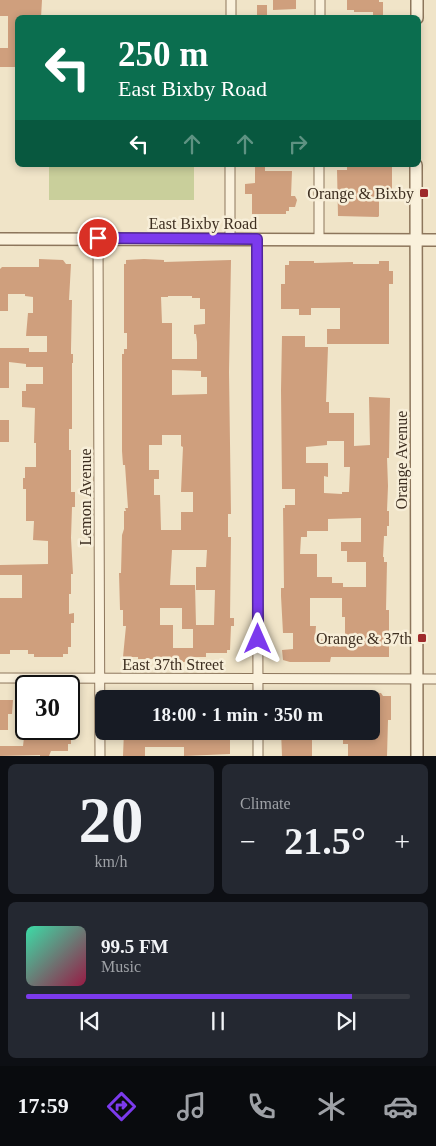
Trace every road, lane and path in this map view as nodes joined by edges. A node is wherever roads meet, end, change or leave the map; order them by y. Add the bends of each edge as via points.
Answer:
1 (231, 0) edge
2 (320, 0) edge
3 (418, 0) edge
4 (230, 15) edge
5 (320, 15) edge
6 (417, 15) edge
7 (230, 167) edge
8 (319, 167) edge
9 (416, 167) edge
10 (98, 238) junction
11 (0, 239) edge
12 (230, 239) junction
13 (257, 239) junction
14 (319, 240) junction
15 (416, 240) junction
16 (436, 240) edge
17 (0, 678) edge
18 (100, 679) junction
19 (258, 679) junction
20 (417, 679) junction
21 (436, 679) edge
22 (258, 690) edge
23 (258, 740) edge
24 (100, 756) edge
25 (258, 756) edge
26 (417, 756) edge

1 - 4 street
2 - 5 street
3 - 6 street
7 - 12 street
8 - 14 street
9 - 15 street, Orange Avenue
10 - 11 street, East Bixby Road
10 - 12 street, East Bixby Road
10 - 18 street, Lemon Avenue
12 - 13 street, East Bixby Road
13 - 14 street, East Bixby Road
13 - 19 street
14 - 15 street, East Bixby Road
15 - 16 street, East Bixby Road
15 - 20 street, Orange Avenue
17 - 18 street, East 37th Street
18 - 19 street, East 37th Street
18 - 24 street, Lemon Avenue
19 - 20 street, East 37th Street
19 - 22 street
20 - 21 street, East 37th Street
20 - 26 street, Orange Avenue
23 - 25 street

